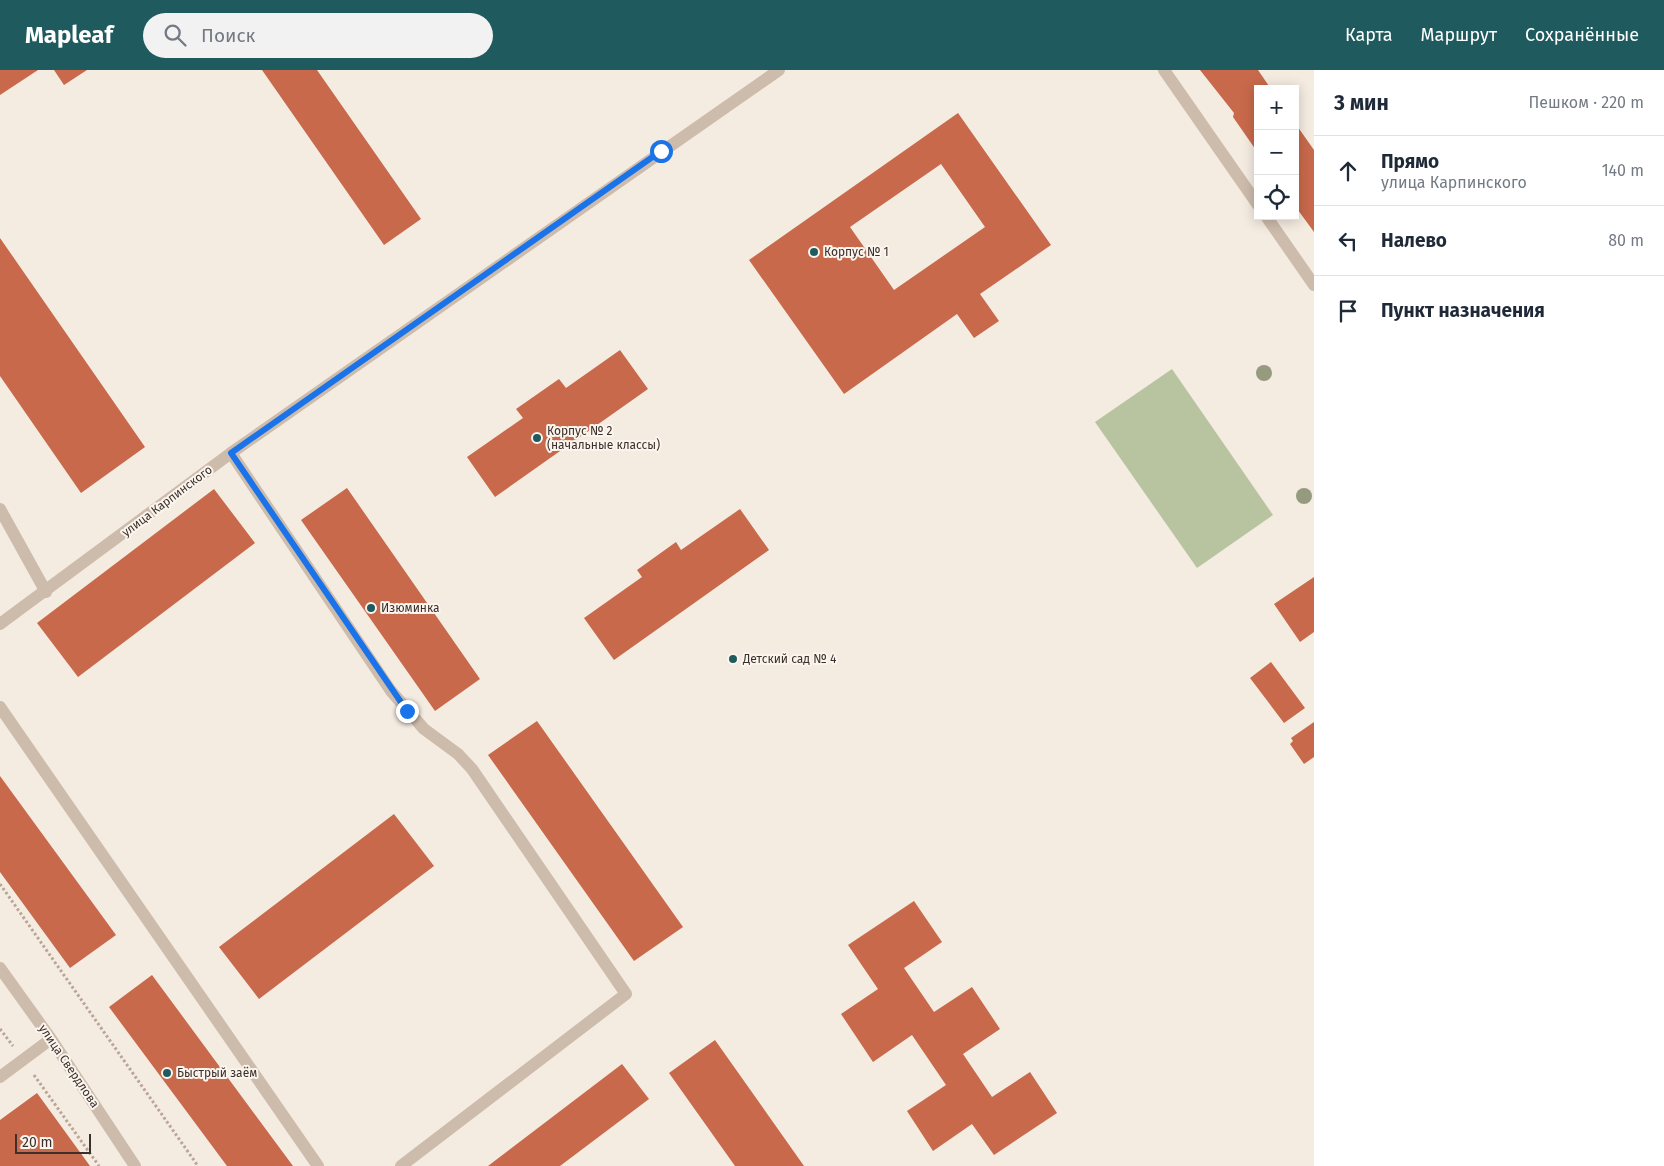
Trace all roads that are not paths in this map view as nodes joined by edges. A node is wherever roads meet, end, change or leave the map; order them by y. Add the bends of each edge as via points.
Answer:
1 (779, 70) edge
2 (1164, 70) edge
3 (1254, 199) edge
4 (1269, 220) edge
5 (1314, 285) edge
6 (231, 453) junction
7 (0, 509) edge
8 (46, 592) junction
9 (0, 624) edge
10 (0, 707) edge
11 (0, 968) edge
12 (51, 1039) junction
13 (0, 1077) edge
14 (135, 1166) edge
15 (318, 1166) edge
16 (401, 1166) edge

1 - 6 street, улица Карпинского
2 - 3 street
4 - 5 street
6 - 8 street, улица Карпинского
6 - 16 street via 391,691 424,729 472,768 626,994
7 - 8 street
8 - 9 street, улица Карпинского
10 - 15 street
11 - 12 street, улица Свердлова
12 - 13 street
12 - 14 street, улица Свердлова

